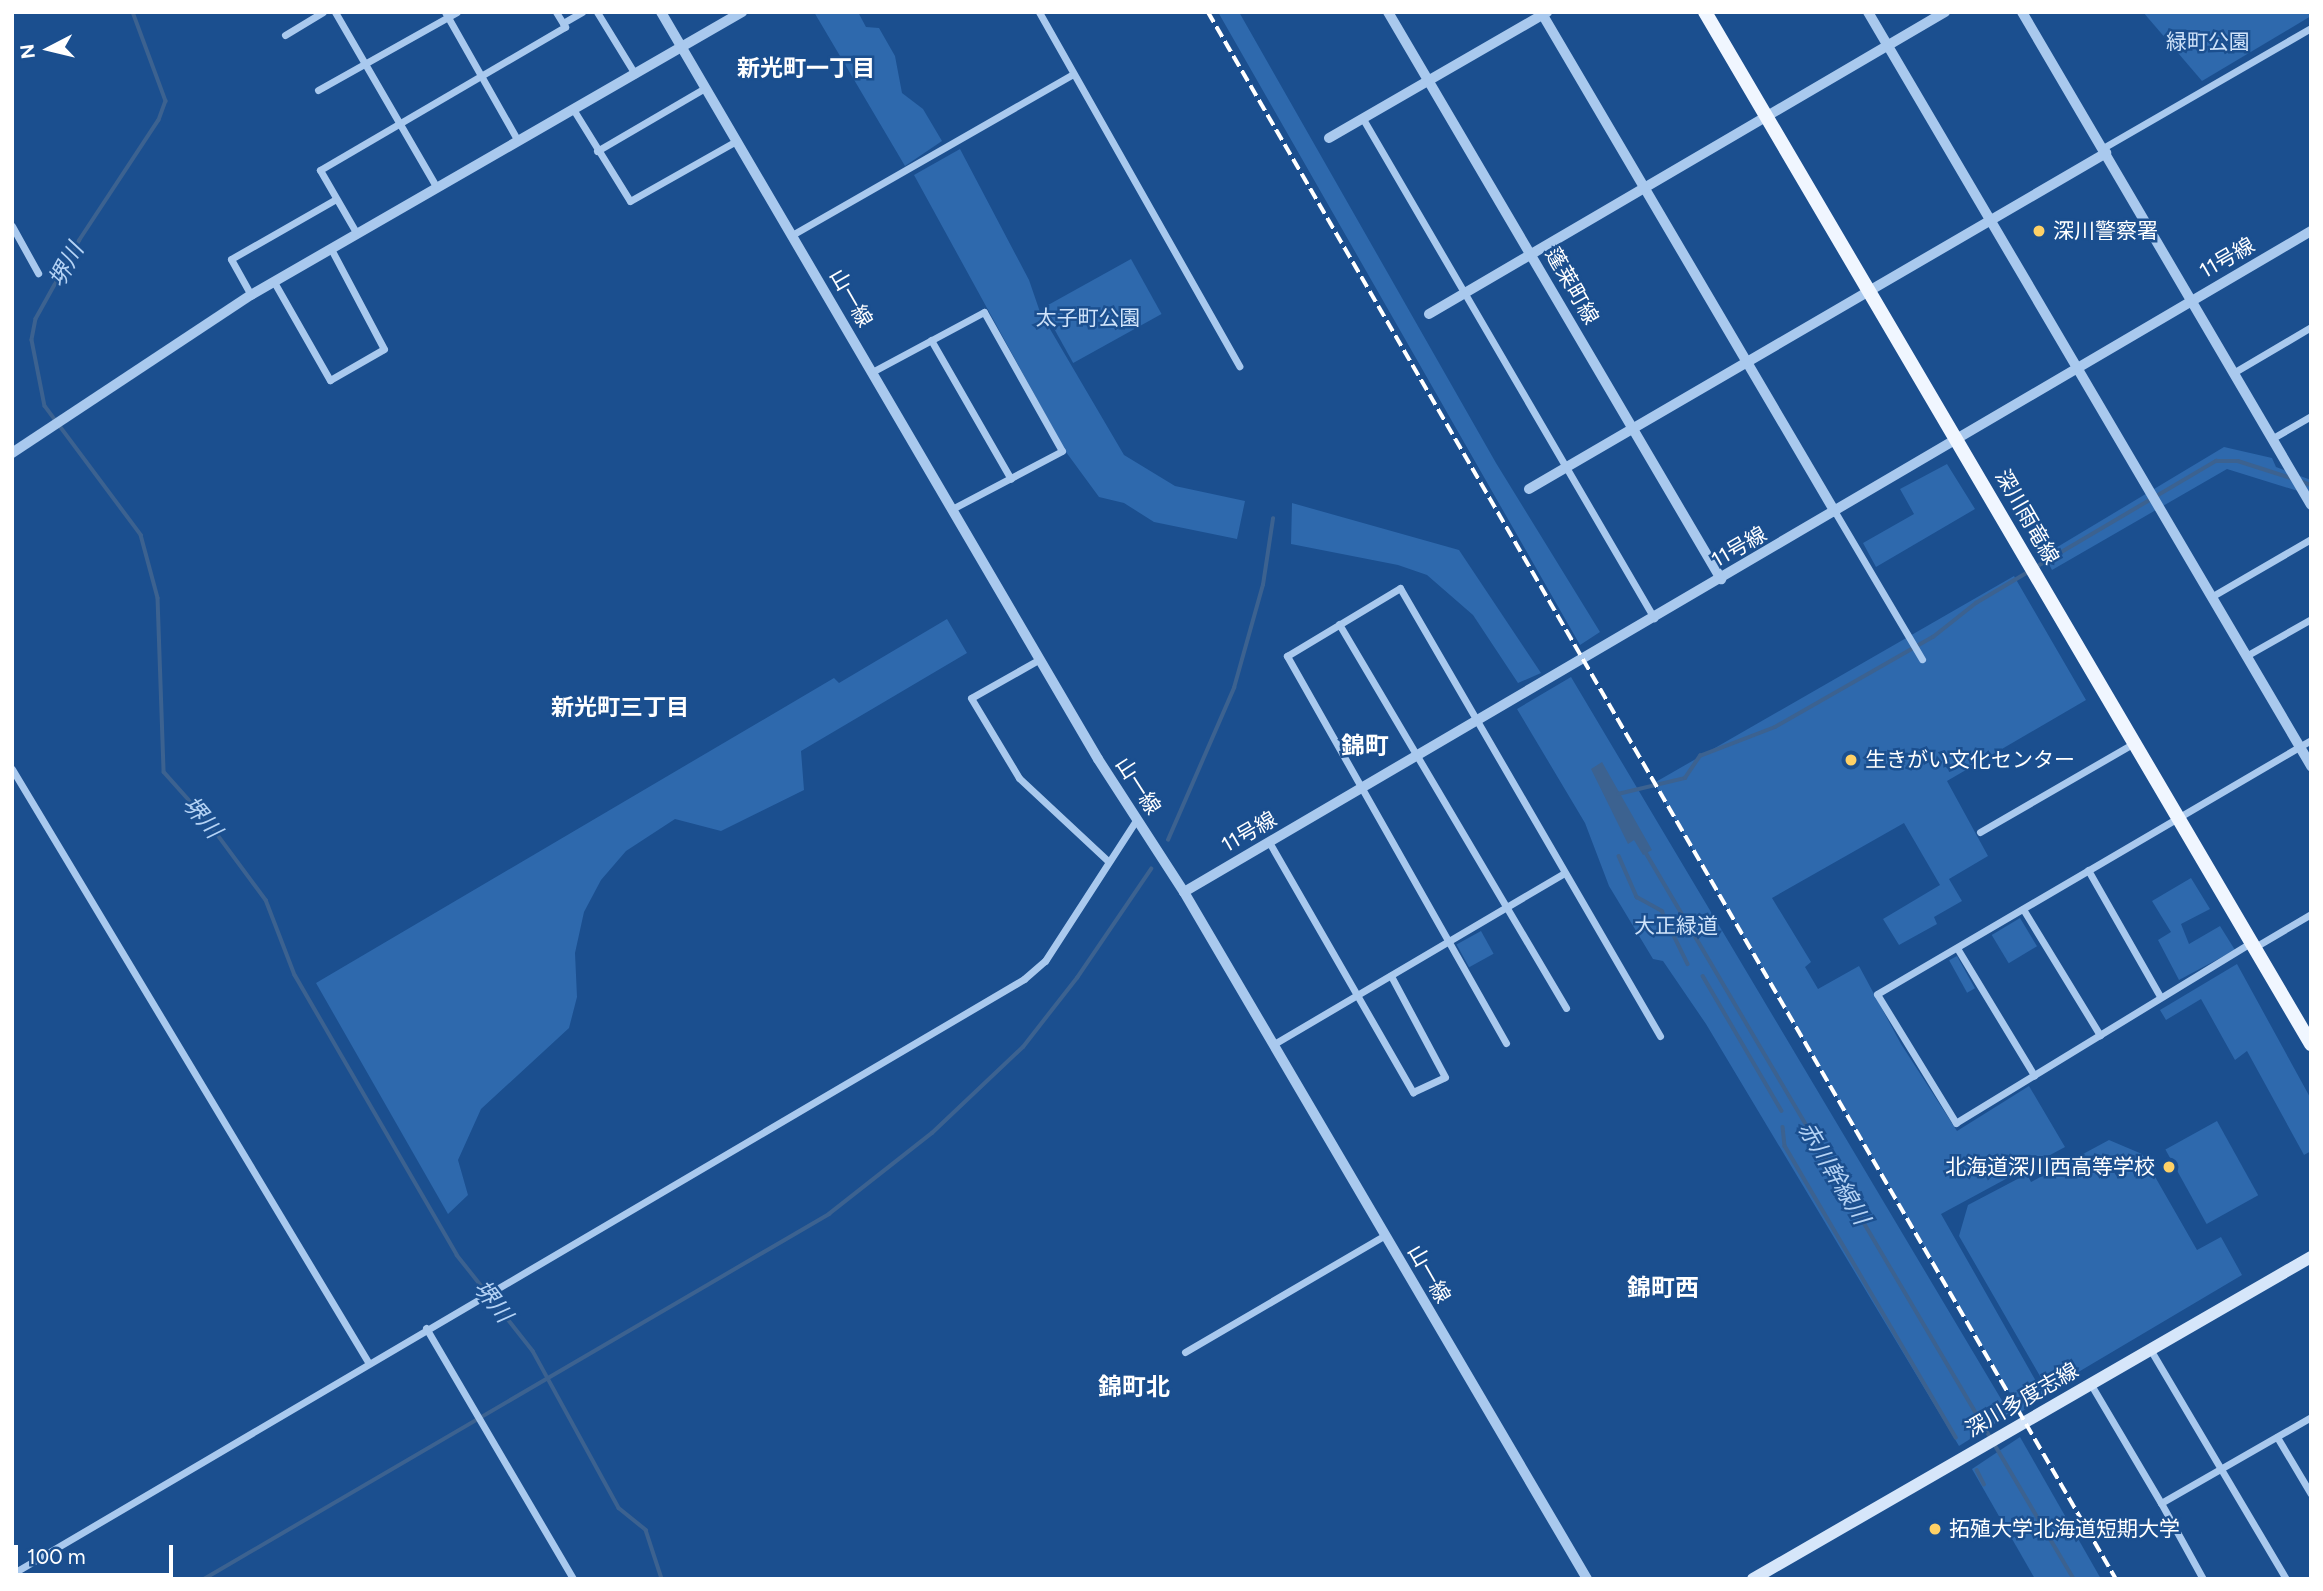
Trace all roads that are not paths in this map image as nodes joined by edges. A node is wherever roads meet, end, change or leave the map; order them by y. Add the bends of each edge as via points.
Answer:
1 (323, 12) edge
2 (335, 12) edge
3 (457, 12) edge
4 (556, 12) edge
5 (582, 12) edge
6 (597, 12) edge
7 (661, 12) edge
8 (742, 12) edge
9 (1039, 12) edge
10 (1388, 12) edge
11 (1705, 12) edge
12 (1868, 12) edge
13 (1945, 12) edge
14 (2022, 12) edge
15 (1543, 13) edge
16 (446, 15) edge
17 (563, 23) junction
18 (2311, 28) edge
19 (285, 35) dead end
20 (1888, 46) junction
21 (682, 47) junction
22 (366, 65) junction
23 (635, 74) junction
24 (1071, 75) junction
25 (481, 76) junction
26 (1428, 80) junction
27 (705, 88) junction
28 (318, 90) dead end
29 (573, 109) junction
30 (1767, 117) junction
31 (1363, 119) junction
32 (400, 125) junction
33 (1329, 138) dead end
34 (518, 141) junction
35 (736, 141) junction
36 (2104, 150) junction
37 (597, 151) junction
38 (1646, 187) junction
39 (437, 188) junction
40 (336, 199) junction
41 (1990, 219) junction
42 (12, 226) edge
43 (358, 234) junction
44 (792, 235) junction
45 (2309, 236) edge
46 (331, 249) junction
47 (1531, 253) junction
48 (38, 273) dead end
49 (274, 282) junction
50 (1869, 291) junction
51 (1463, 293) junction
52 (251, 295) junction
53 (2192, 301) junction
54 (1429, 314) dead end
55 (2311, 327) edge
56 (931, 340) junction
57 (1746, 361) junction
58 (1239, 366) dead end
59 (2078, 369) junction
60 (872, 372) junction
61 (2233, 373) junction
62 (2311, 416) edge
63 (1633, 428) junction
64 (2273, 438) junction
65 (1959, 442) junction
66 (12, 453) edge
67 (1566, 468) junction
68 (1011, 479) junction
69 (1529, 489) dead end
70 (2311, 505) edge
71 (951, 509) junction
72 (1835, 512) junction
73 (2311, 539) edge
74 (1721, 579) junction
75 (2211, 597) junction
76 (1654, 618) junction
77 (2311, 619) edge
78 (1339, 624) junction
79 (2246, 656) junction
80 (1040, 659) junction
81 (1922, 659) dead end
82 (1478, 722) junction
83 (2311, 740) edge
84 (2134, 743) junction
85 (2299, 746) junction
86 (1419, 756) junction
87 (2311, 766) edge
88 (12, 769) edge
89 (1362, 789) junction
90 (2178, 817) junction
91 (1137, 819) junction
92 (1980, 832) dead end
93 (1269, 842) junction
94 (1108, 861) junction
95 (2088, 870) junction
96 (1564, 873) junction
97 (1184, 892) junction
98 (1506, 909) junction
99 (2023, 909) junction
100 (2311, 914) edge
101 (1449, 942) junction
102 (2254, 944) junction
103 (1957, 948) junction
104 (1391, 976) junction
105 (1359, 994) junction
106 (2160, 996) junction
107 (1566, 1008) dead end
108 (2100, 1035) junction
109 (1661, 1036) dead end
110 (1506, 1043) dead end
111 (1275, 1044) junction
112 (2311, 1044) edge
113 (2034, 1075) junction
114 (1385, 1235) junction
115 (2311, 1257) edge
116 (426, 1328) junction
117 (2150, 1349) junction
118 (1185, 1352) dead end
119 (368, 1362) junction
120 (2090, 1383) junction
121 (2311, 1417) edge
122 (2277, 1437) junction
123 (2223, 1467) junction
124 (2311, 1494) edge
125 (2161, 1503) junction
126 (12, 1574) edge
127 (573, 1579) edge
128 (1587, 1579) edge
129 (1753, 1579) edge
130 (2203, 1579) edge
131 (2286, 1579) edge

1 - 19 street
2 - 22 street
3 - 16 street
4 - 17 street
5 - 17 street
6 - 23 street
7 - 21 street, 山一線
8 - 21 street
9 - 24 street
10 - 26 street, 蓬莱町線
11 - 30 main road, 深川雨竜線
12 - 20 street
13 - 20 street
14 - 36 street
15 - 26 street
15 - 38 street
16 - 22 street
16 - 25 street
17 - 25 street via 565,27
18 - 36 street
20 - 30 street
20 - 41 street
21 - 23 street
21 - 27 street, 山一線
22 - 28 street
22 - 32 street
23 - 29 street
24 - 44 street
24 - 58 street
25 - 32 street
25 - 34 street
26 - 31 street
26 - 47 street, 蓬莱町線
27 - 35 street, 山一線
27 - 37 street
29 - 34 street
29 - 37 street
30 - 38 street
30 - 50 main road, 深川雨竜線
31 - 33 street
31 - 51 street
32 - 39 street
32 - 40 street via 320,170
34 - 39 street
35 - 37 street via 629,201
35 - 44 street, 山一線
36 - 41 street
36 - 53 street
38 - 47 street
38 - 57 street
39 - 43 street
40 - 43 street
40 - 52 street via 231,259
41 - 50 street
41 - 59 street
42 - 48 street
43 - 46 street
44 - 60 street, 山一線
45 - 53 street, 11号線
46 - 49 street
46 - 49 street via 384,349 330,380
47 - 51 street
47 - 63 street, 蓬莱町線
49 - 52 street
50 - 57 street
50 - 65 main road, 深川雨竜線
51 - 54 street
51 - 67 street
52 - 66 street
53 - 59 street, 11号線
53 - 61 street
55 - 61 street
56 - 60 street
56 - 68 street
56 - 68 street via 984,312 1062,451
57 - 63 street
57 - 72 street
59 - 65 street, 11号線
59 - 75 street
60 - 71 street, 山一線
61 - 64 street
62 - 64 street
63 - 67 street
63 - 74 street, 蓬莱町線
64 - 70 street
65 - 72 street, 11号線
65 - 84 main road, 深川雨竜線
67 - 69 street
67 - 76 street
68 - 71 street
71 - 80 street, 山一線
72 - 74 street, 11号線
72 - 81 street
73 - 75 street
74 - 76 street, 11号線
75 - 79 street
76 - 82 street, 11号線
77 - 79 street
78 - 82 street via 1400,588
78 - 86 street
78 - 89 street via 1287,656
79 - 85 street
80 - 91 street, 山一線
80 - 94 street via 971,698 1019,778
82 - 86 street, 11号線
82 - 96 street
83 - 85 street
84 - 90 main road, 深川雨竜線
84 - 92 street
85 - 87 street
85 - 90 street
86 - 89 street, 11号線
86 - 98 street
88 - 119 street
89 - 93 street, 11号線
89 - 101 street
90 - 95 street
90 - 102 main road, 深川雨竜線
91 - 94 street
91 - 97 street, 山一線
93 - 97 street, 11号線
93 - 105 street
94 - 116 street via 1045,961 1024,979
95 - 99 street
95 - 106 street
96 - 98 street
96 - 109 street
97 - 111 street, 山一線
98 - 101 street
98 - 107 street
99 - 103 street
99 - 108 street
100 - 102 street
101 - 104 street
101 - 110 street
102 - 106 street
102 - 112 main road, 深川雨竜線
103 - 113 street
103 - 113 street via 1877,994 1956,1123
104 - 105 street
104 - 105 street via 1445,1077 1413,1092
105 - 111 street
106 - 108 street
108 - 113 street
111 - 114 street, 山一線
114 - 118 street
114 - 128 street, 山一線
115 - 117 main road, 深川多度志線
116 - 119 street
116 - 127 street
117 - 120 main road, 深川多度志線
117 - 123 street
119 - 126 street
120 - 125 street
120 - 129 main road, 深川多度志線
121 - 122 street
122 - 123 street
122 - 124 street
123 - 125 street
123 - 131 street
125 - 130 street

